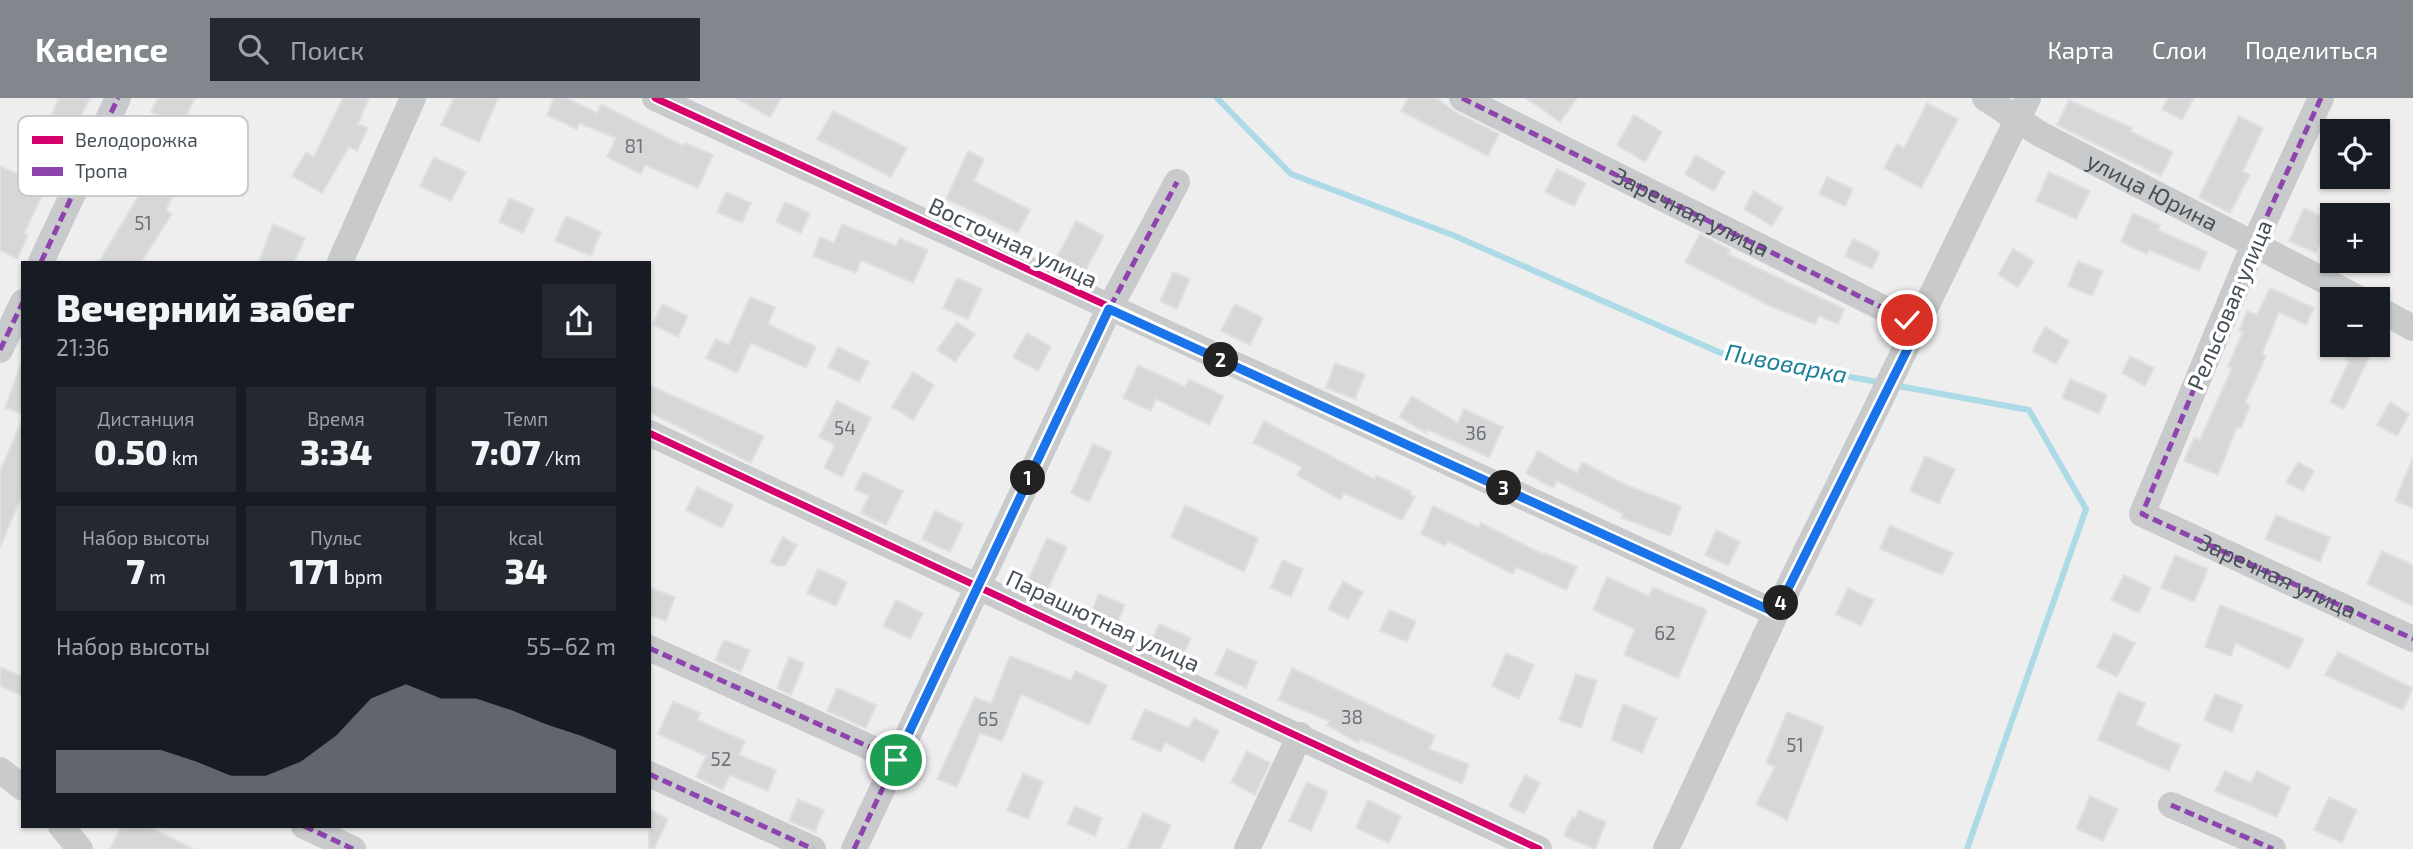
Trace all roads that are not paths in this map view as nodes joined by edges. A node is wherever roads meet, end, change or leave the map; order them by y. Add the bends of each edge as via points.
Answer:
1 (118, 98) edge
2 (413, 98) edge
3 (655, 98) edge
4 (1462, 98) edge
5 (1985, 98) edge
6 (2322, 98) edge
7 (2023, 109) edge
8 (110, 116) edge
9 (1177, 182) dead end
10 (72, 196) edge
11 (2255, 242) junction
12 (41, 261) edge
13 (340, 261) edge
14 (2338, 287) edge
15 (21, 306) edge
16 (1109, 309) junction
17 (2390, 316) edge
18 (2413, 328) edge
19 (1913, 337) junction
20 (0, 350) edge
21 (651, 434) edge
22 (2142, 513) joint
23 (978, 584) junction
24 (1776, 613) junction
25 (2413, 639) edge
26 (651, 649) edge
27 (1300, 734) junction
28 (896, 760) junction
29 (0, 770) edge
30 (651, 775) edge
31 (21, 786) edge
32 (2171, 805) dead end
33 (308, 828) edge
34 (353, 849) edge
35 (813, 849) edge
36 (854, 849) edge
37 (1247, 849) edge
38 (1539, 849) edge
39 (1666, 849) edge
40 (2273, 849) edge

1 - 8 street
2 - 13 street
3 - 16 street, Восточная улица
4 - 19 street, Заречная улица
5 - 7 street, улица Юрина
6 - 11 street, Рельсовая улица
7 - 11 street, улица Юрина
7 - 19 street
9 - 16 street
10 - 12 street
11 - 14 street, улица Юрина
11 - 22 street, Рельсовая улица
15 - 20 street
16 - 23 street
16 - 24 street, Восточная улица
17 - 18 street
19 - 24 street
21 - 23 street, Парашютная улица
22 - 25 street, Заречная улица
23 - 27 street, Парашютная улица
23 - 28 street
24 - 39 street
26 - 28 street
27 - 37 street
27 - 38 street, Парашютная улица
28 - 36 street
29 - 31 street
30 - 35 street
32 - 40 street
33 - 34 street

